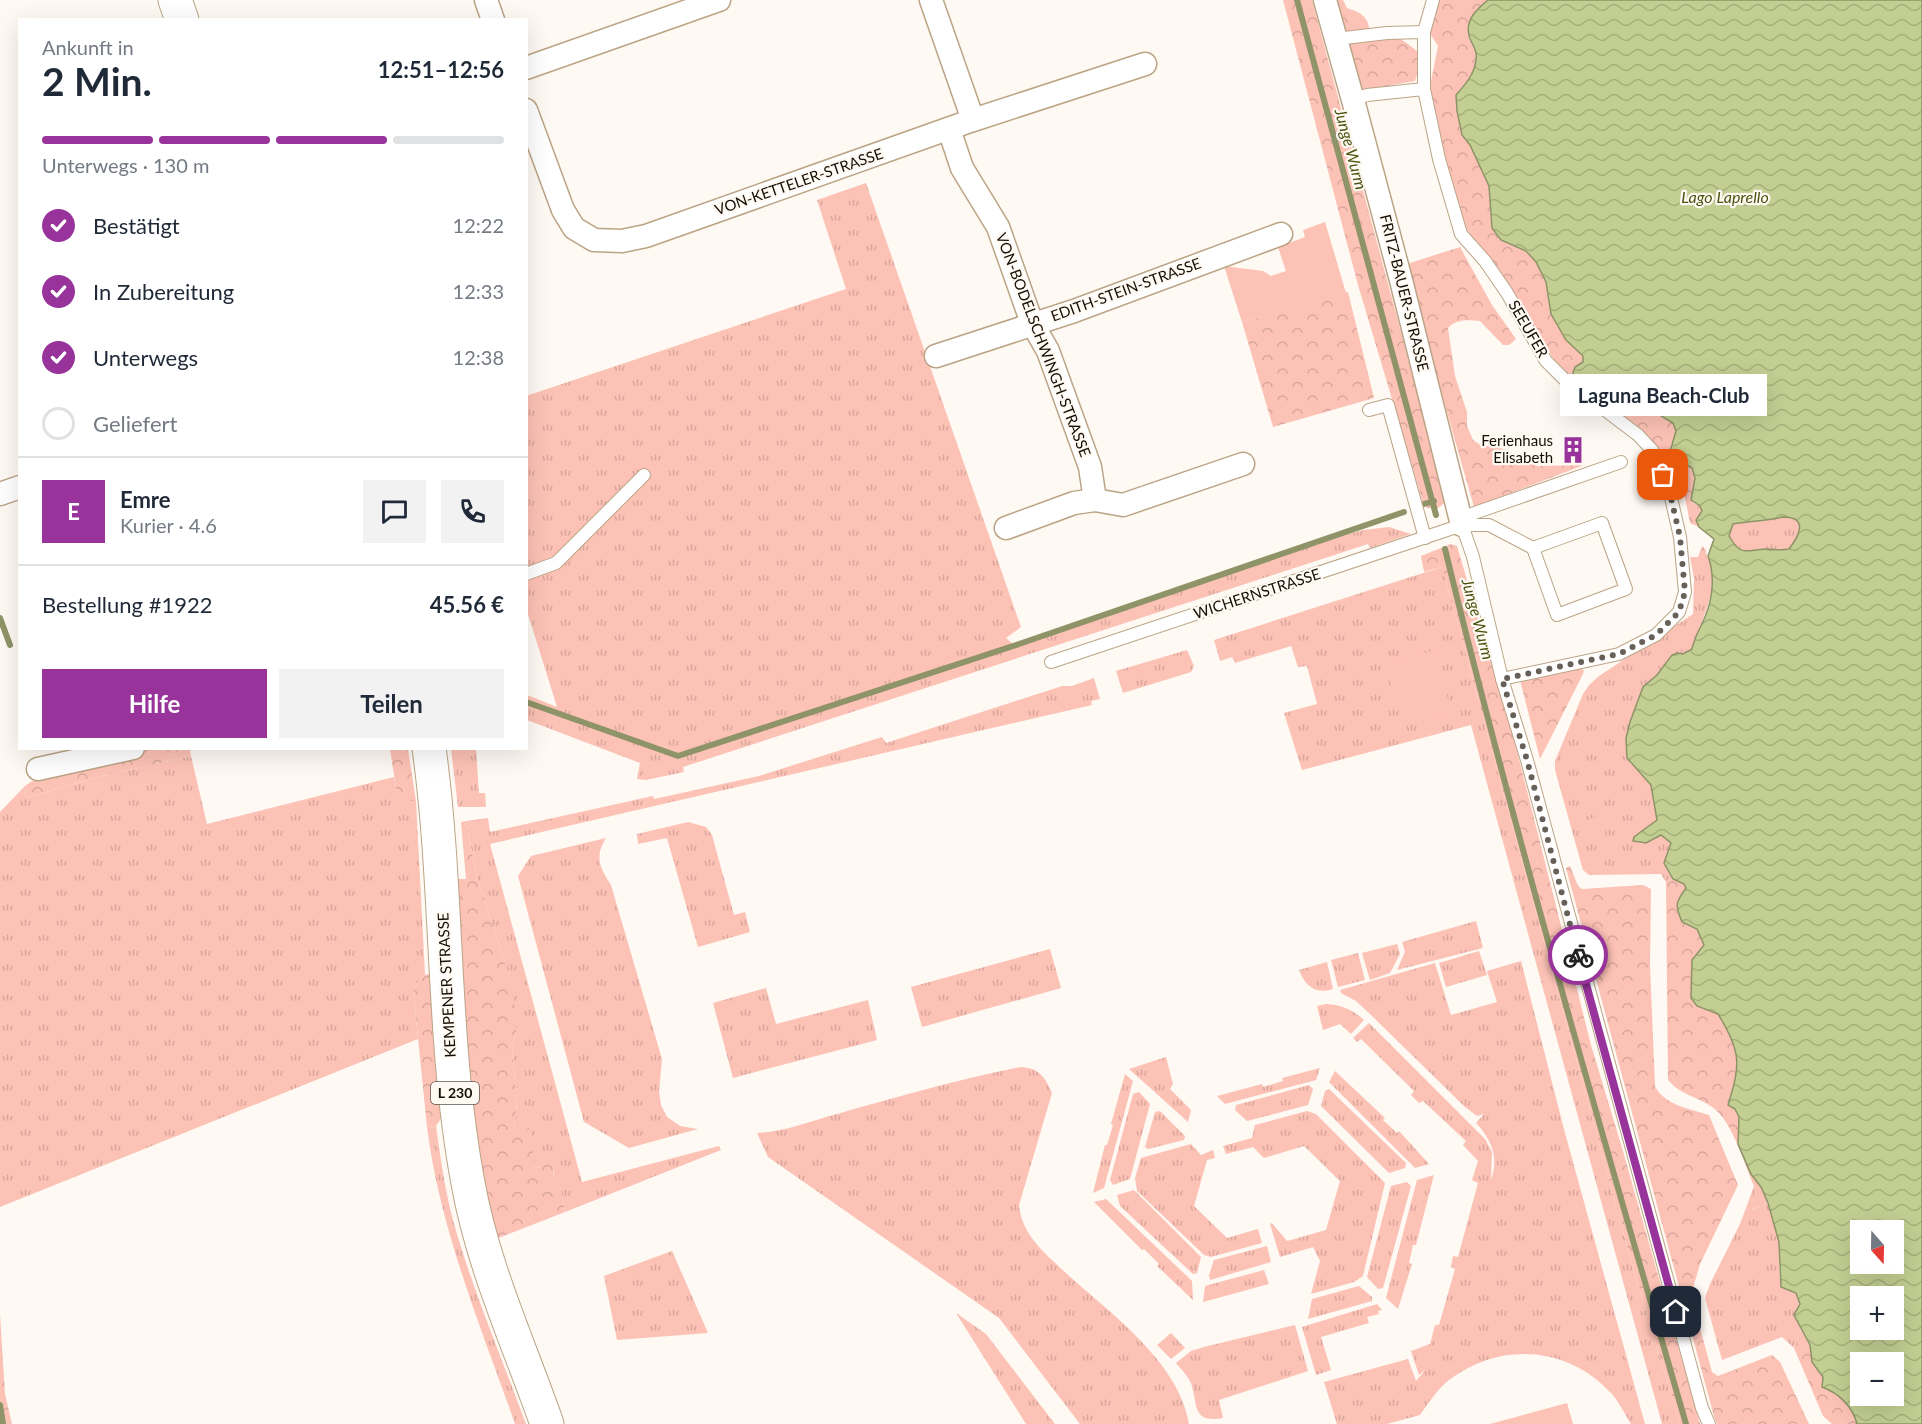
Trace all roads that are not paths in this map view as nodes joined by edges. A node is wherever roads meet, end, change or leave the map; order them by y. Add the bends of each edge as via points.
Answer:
1 (175, 0) edge
2 (486, 0) edge
3 (719, 0) edge
4 (931, 0) edge
5 (1325, 0) edge
6 (1433, 0) edge
7 (181, 18) edge
8 (492, 18) edge
9 (1424, 32) junction
10 (1336, 39) junction
11 (1144, 64) dead end
12 (528, 67) edge
13 (1424, 89) junction
14 (1353, 100) junction
15 (528, 115) edge
16 (973, 120) junction
17 (949, 129) junction
18 (1281, 234) dead end
19 (1032, 323) junction
20 (936, 356) dead end
21 (1369, 410) dead end
22 (1621, 462) dead end
23 (1243, 464) dead end
24 (644, 475) dead end
25 (18, 487) edge
26 (0, 494) edge
27 (1095, 500) junction
28 (1461, 522) junction
29 (1006, 528) dead end
30 (1425, 538) junction
31 (1533, 548) junction
32 (528, 573) edge
33 (1051, 662) dead end
34 (1502, 679) junction
35 (124, 750) edge
36 (429, 750) edge
37 (38, 769) dead end
38 (547, 1424) edge
39 (1709, 1424) edge

1 - 7 main road
2 - 8 street
3 - 12 street
4 - 16 street
5 - 10 street, FRITZ-BAUER-STRASSE
6 - 9 lane, SEEUFER
9 - 10 lane
9 - 13 lane, SEEUFER
10 - 14 street, FRITZ-BAUER-STRASSE
11 - 16 street, VON-KETTELER-STRASSE
13 - 14 lane via 1367,94
13 - 34 lane, SEEUFER via 1461,234 1508,293 1546,361 1652,450 1669,489 1680,537 1685,592 1679,612 1656,635 1619,654
14 - 28 street, FRITZ-BAUER-STRASSE
15 - 17 street, VON-KETTELER-STRASSE via 563,210 574,228 594,240 621,242
16 - 17 street, VON-KETTELER-STRASSE
17 - 19 street, VON-BODELSCHWINGH-STRASSE via 962,168 998,227
18 - 19 street, EDITH-STEIN-STRASSE
19 - 20 street, EDITH-STEIN-STRASSE
19 - 27 street, VON-BODELSCHWINGH-STRASSE via 1048,351 1078,435
21 - 30 lane via 1388,405
22 - 28 lane
23 - 27 street via 1123,505
24 - 32 lane via 556,563
25 - 26 street
27 - 29 street via 1074,503
28 - 30 lane, WICHERNSTRASSE
28 - 31 lane via 1489,525
28 - 34 lane, FRITZ-BAUER-STRASSE
30 - 33 lane, WICHERNSTRASSE
31 - 31 lane via 1557,615 1626,590 1602,523
34 - 39 lane, FRITZ-BAUER-STRASSE
35 - 37 street
36 - 38 main road, KEMPENER STRASSE / L 230 via 453,1069 468,1184 497,1293

